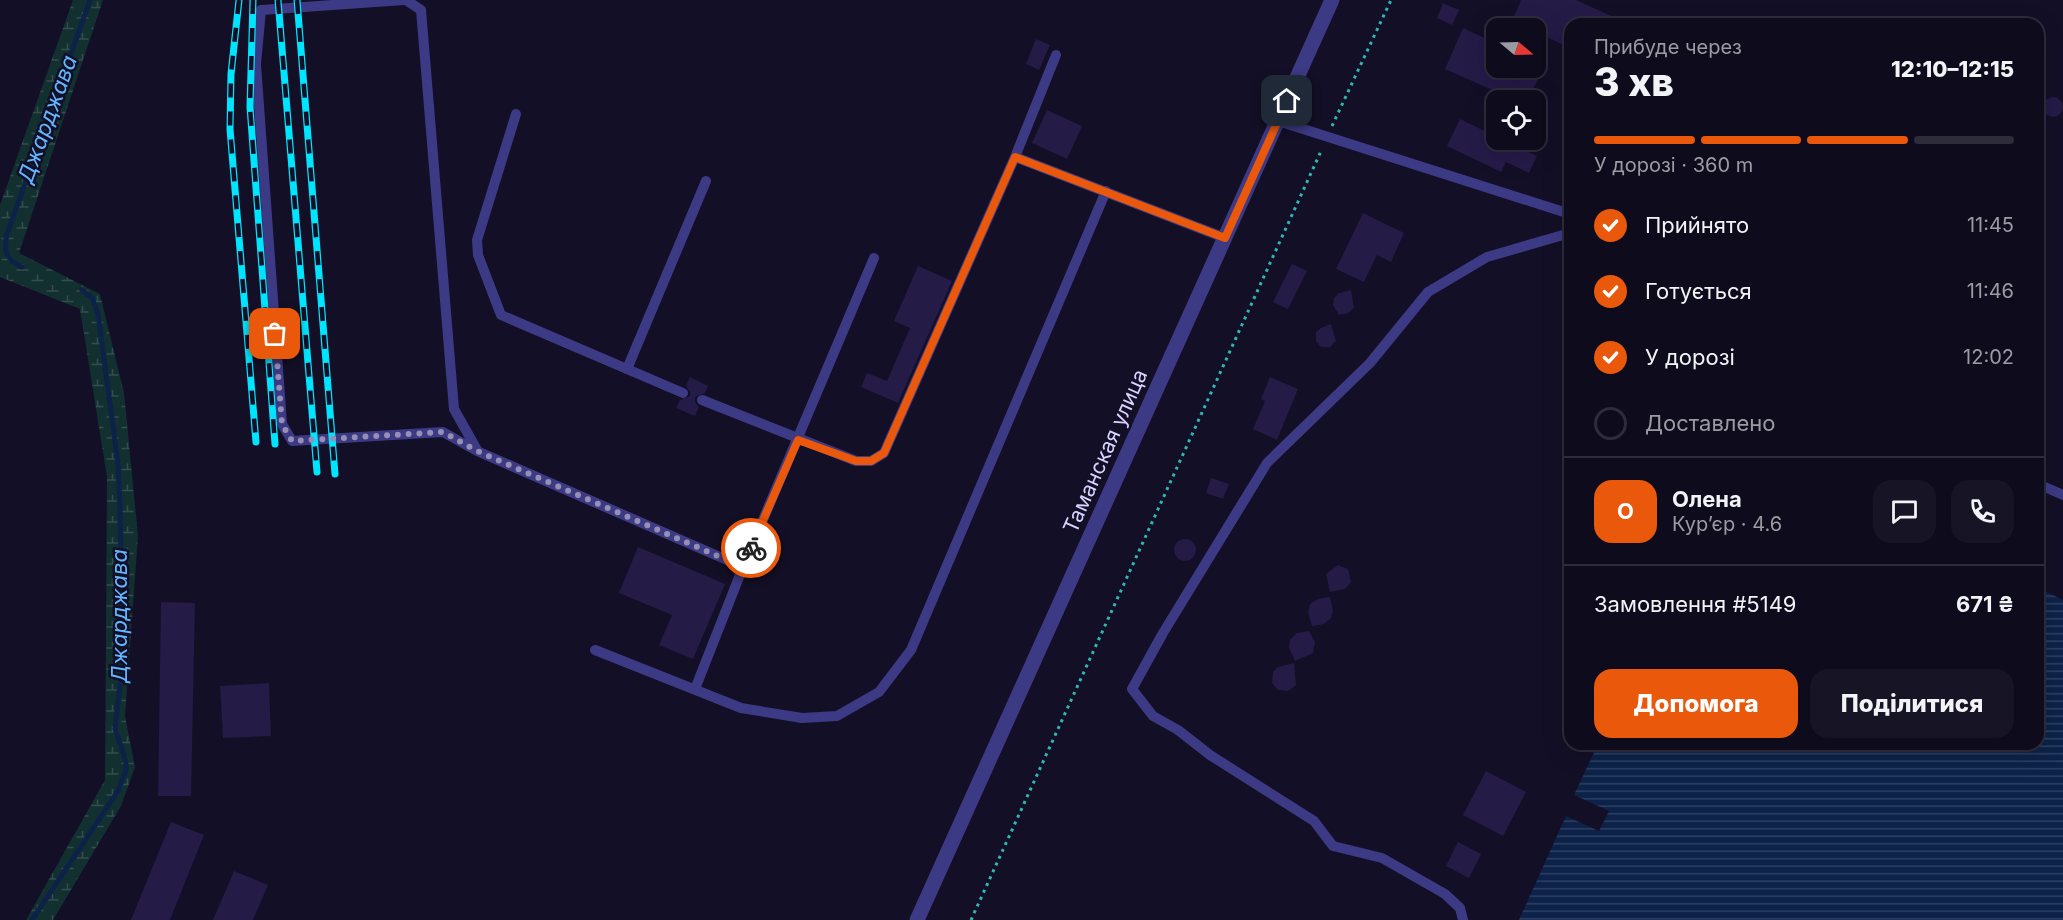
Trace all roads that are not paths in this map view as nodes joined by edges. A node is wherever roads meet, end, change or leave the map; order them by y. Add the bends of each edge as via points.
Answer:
1 (405, 0) edge
2 (1332, 0) edge
3 (1056, 55) dead end
4 (516, 114) dead end
5 (1278, 121) junction
6 (1015, 157) junction
7 (706, 181) dead end
8 (1106, 191) junction
9 (1564, 212) edge
10 (1564, 235) edge
11 (1225, 238) junction
12 (874, 258) dead end
13 (627, 369) junction
14 (683, 393) dead end
15 (702, 400) dead end
16 (798, 440) junction
17 (477, 451) junction
18 (2044, 487) edge
19 (2063, 495) edge
20 (743, 567) junction
21 (595, 650) dead end
22 (695, 689) junction
23 (917, 920) edge
24 (1463, 920) edge

1 - 17 lane via 421,10 454,409
1 - 17 lane via 261,10 256,64 282,424 292,441 443,432
2 - 5 street, Таманская улица
3 - 6 lane
4 - 13 lane via 477,240 478,255 501,315
5 - 9 lane
5 - 11 street, Таманская улица
6 - 8 lane
6 - 16 lane via 884,453 871,461 856,461
7 - 13 lane
8 - 11 lane
8 - 22 lane via 911,650 879,692 837,716 801,718 741,708
10 - 24 lane via 1487,257 1428,292 1370,363 1267,463 1132,689 1153,716 1314,821 1333,846 1382,858 1436,889 1460,908
11 - 23 street, Таманская улица
12 - 16 lane
13 - 14 lane
15 - 16 lane
16 - 20 lane
17 - 20 lane
18 - 19 lane
20 - 22 lane
21 - 22 lane

